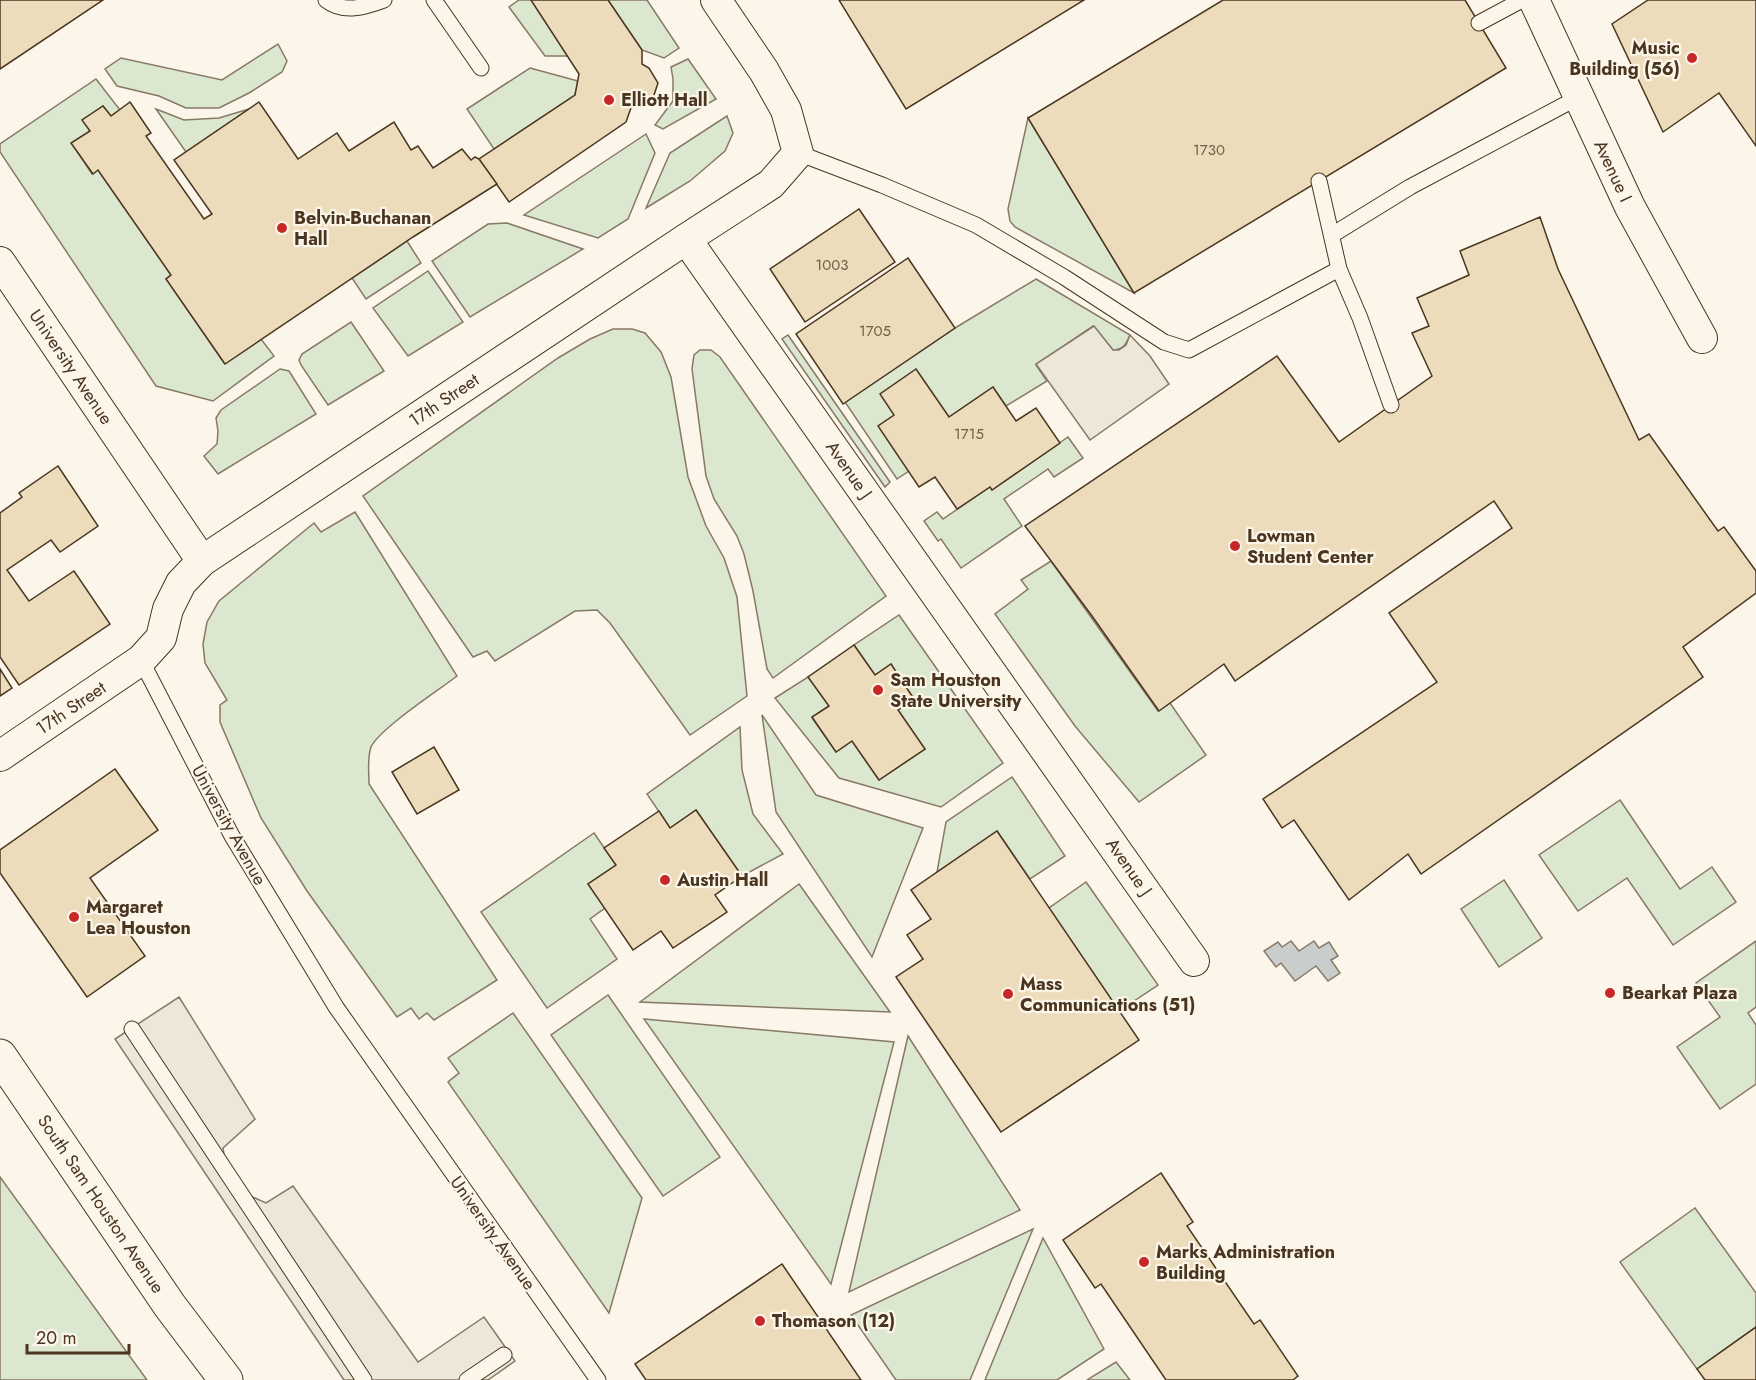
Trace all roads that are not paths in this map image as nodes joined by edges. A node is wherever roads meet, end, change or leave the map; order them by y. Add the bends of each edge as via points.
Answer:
1 (326, 0) edge
2 (384, 0) edge
3 (434, 0) edge
4 (716, 0) edge
5 (1522, 0) edge
6 (1534, 0) edge
7 (1479, 23) dead end
8 (480, 68) dead end
9 (1579, 97) junction
10 (798, 153) junction
11 (1319, 181) dead end
12 (1332, 236) junction
13 (686, 239) junction
14 (0, 262) edge
15 (1339, 269) junction
16 (1702, 338) dead end
17 (1390, 405) dead end
18 (202, 561) junction
19 (141, 660) junction
20 (0, 756) edge
21 (1194, 961) dead end
22 (132, 1029) dead end
23 (0, 1056) edge
24 (504, 1356) dead end
25 (226, 1380) edge
26 (364, 1380) edge
27 (466, 1380) edge
28 (598, 1380) edge

1 - 2 lane via 347,9
3 - 8 lane
4 - 10 street via 786,110
5 - 7 lane
6 - 9 street, Avenue I
9 - 12 lane via 1410,187
9 - 16 street, Avenue I via 1630,207
10 - 13 street via 771,184
10 - 15 lane via 976,225 1164,342 1189,350
11 - 12 lane
12 - 15 lane
13 - 18 street, 17th Street
13 - 21 street, Avenue J
14 - 18 street, University Avenue
15 - 17 lane
18 - 19 street via 181,583 168,609 161,638
19 - 20 street, 17th Street
19 - 28 lane, University Avenue via 232,836 336,1007
22 - 26 lane
23 - 25 main road, South Sam Houston Avenue via 170,1306
24 - 27 lane

